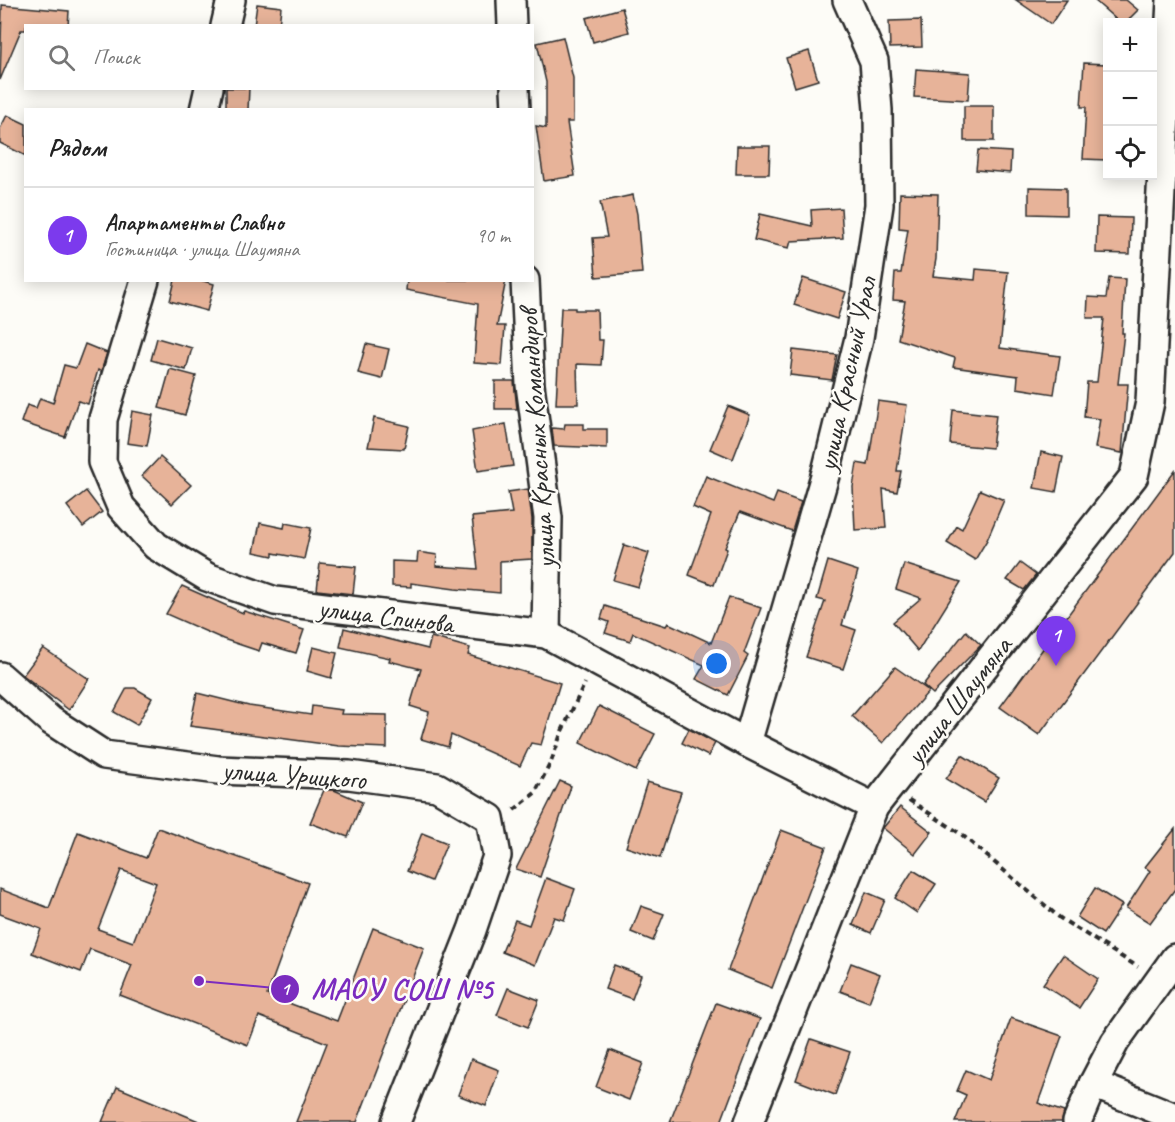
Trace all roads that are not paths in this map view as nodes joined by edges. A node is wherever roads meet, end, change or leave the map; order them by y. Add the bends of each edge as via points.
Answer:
1 (231, 0) edge
2 (511, 0) edge
3 (847, 0) edge
4 (1171, 0) edge
5 (225, 24) edge
6 (512, 24) edge
7 (209, 90) edge
8 (515, 90) edge
9 (204, 108) edge
10 (516, 108) edge
11 (144, 282) edge
12 (525, 282) edge
13 (546, 634) junction
14 (0, 675) edge
15 (747, 743) junction
16 (882, 798) junction
17 (1175, 958) edge
18 (1093, 1084) junction
19 (1175, 1117) edge
20 (396, 1122) edge
21 (748, 1122) edge
22 (1077, 1122) edge

1 - 5 street
2 - 6 street
3 - 15 street, улица Красный Урал via 873,61 879,205 859,338 826,472
4 - 16 street, улица Шаумяна via 1150,402 1134,476
7 - 9 street
8 - 10 street
11 - 13 street, улица Спинова via 104,420 102,462 121,507 156,546 207,577 275,602
12 - 13 street, улица Красных Командиров via 530,385 548,518
13 - 15 street, улица Спинова
14 - 20 street, улица Урицкого via 50,720 104,755 218,770 349,775 437,787 490,818 497,856
15 - 16 street, улица Спинова
16 - 21 street, улица Шаумяна
17 - 18 street via 1115,1042
18 - 19 street
18 - 22 street

